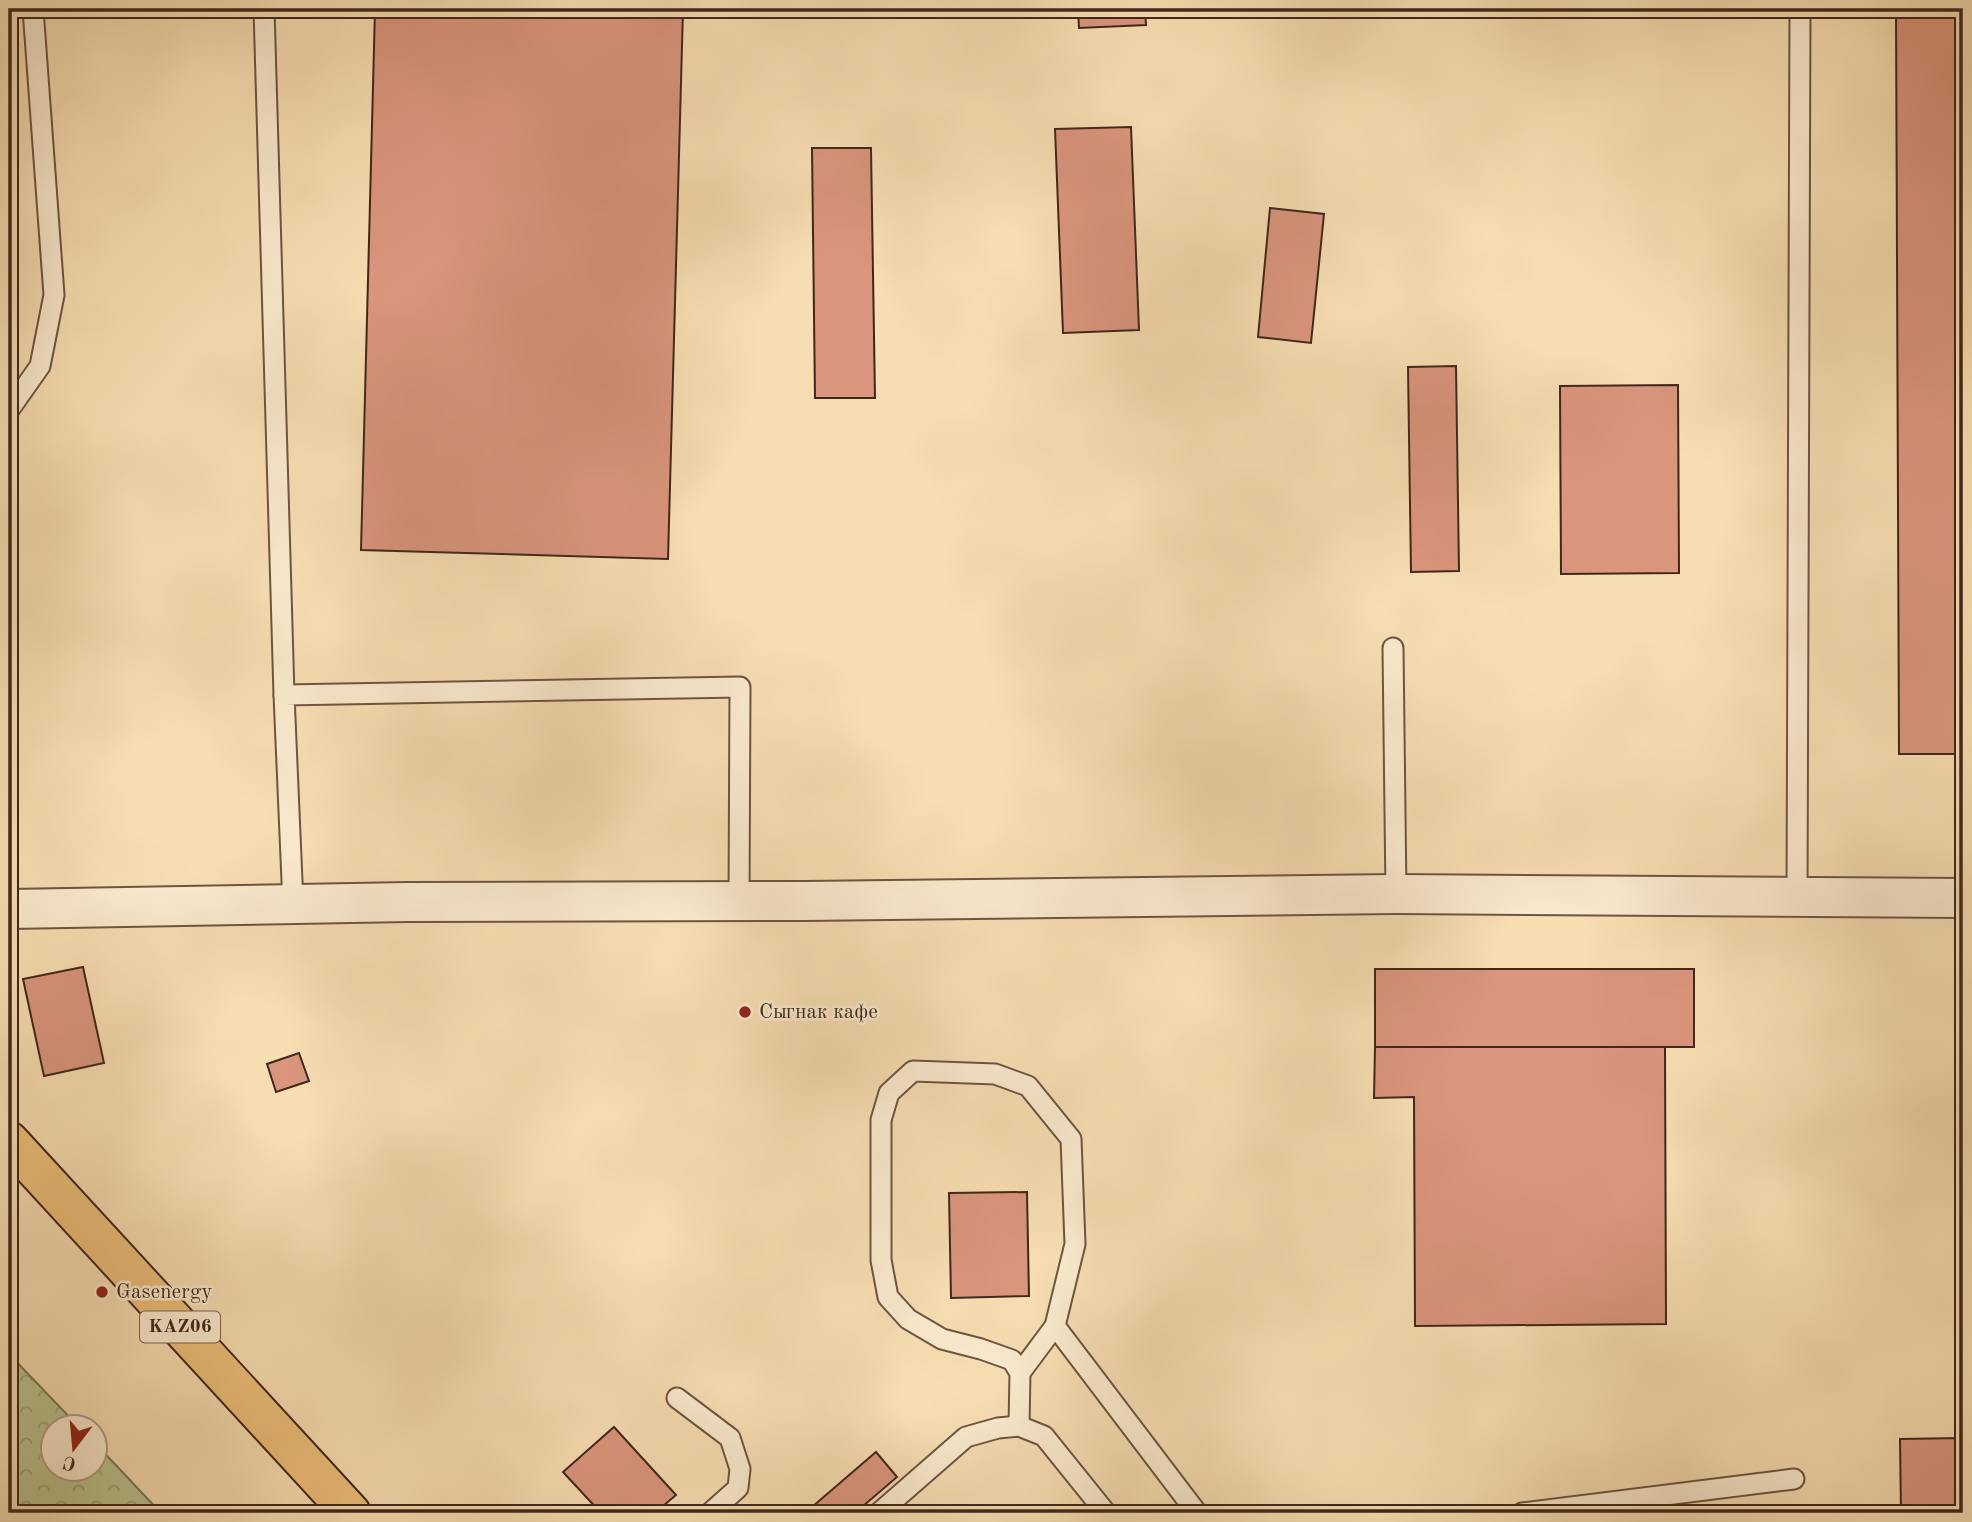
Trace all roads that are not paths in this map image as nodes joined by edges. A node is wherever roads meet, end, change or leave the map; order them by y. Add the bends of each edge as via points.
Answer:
1 (33, 9) edge
2 (264, 9) edge
3 (1800, 9) edge
4 (9, 410) edge
5 (1393, 648) dead end
6 (284, 695) junction
7 (1396, 894) junction
8 (1797, 898) junction
9 (1963, 898) edge
10 (739, 901) junction
11 (293, 904) junction
12 (9, 909) edge
13 (9, 1141) edge
14 (1055, 1326) junction
15 (1020, 1373) junction
16 (677, 1398) dead end
17 (1018, 1426) junction
18 (1794, 1479) dead end
19 (351, 1513) edge
20 (710, 1513) edge
21 (879, 1513) edge
22 (1106, 1513) edge
23 (1197, 1513) edge
24 (1522, 1513) edge

1 - 4 lane via 54,295 40,366
2 - 6 lane
3 - 8 lane
5 - 7 lane
6 - 10 lane via 740,687
6 - 11 lane
7 - 8 street
7 - 10 street
8 - 9 street
10 - 11 street
11 - 12 street
13 - 19 main road, KАZ06
14 - 15 lane
14 - 15 lane via 1074,1244 1071,1139 1028,1086 995,1074 913,1071 889,1093 881,1120 881,1260 888,1297 908,1319 942,1339 1012,1360
14 - 23 lane
15 - 17 lane
16 - 20 lane via 730,1438 740,1469 738,1488
17 - 21 lane via 967,1437
17 - 22 lane via 1044,1437
18 - 24 lane

